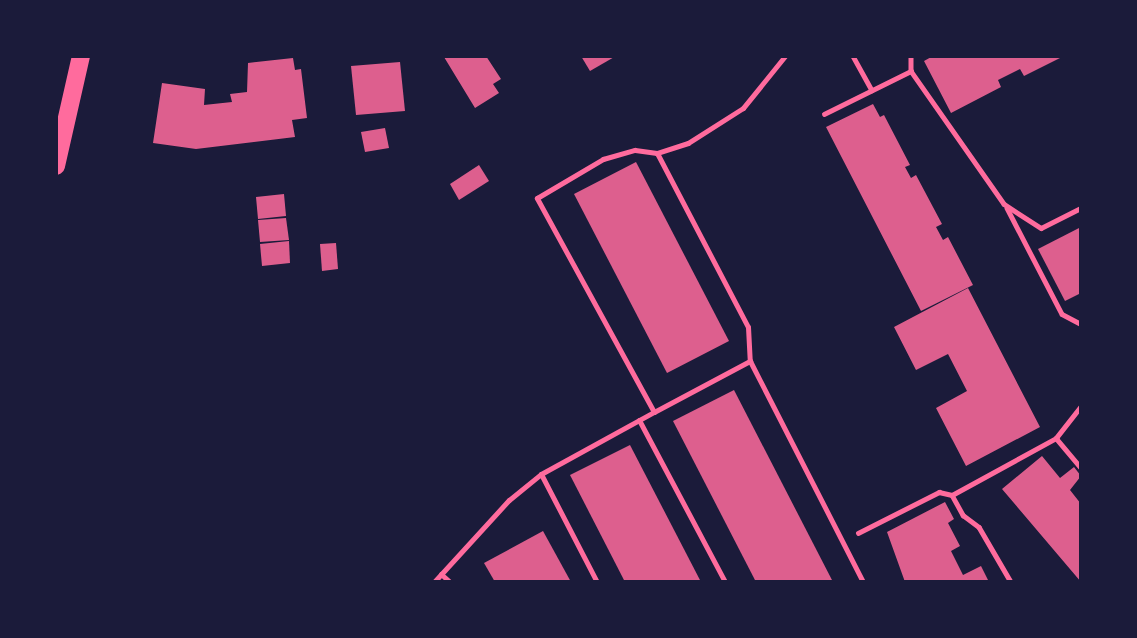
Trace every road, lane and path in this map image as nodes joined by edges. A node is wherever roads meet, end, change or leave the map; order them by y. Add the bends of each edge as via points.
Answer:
1 (81, 56) edge
2 (785, 56) edge
3 (853, 56) edge
4 (911, 56) edge
5 (911, 71) junction
6 (872, 90) junction
7 (824, 114) dead end
8 (657, 153) junction
9 (56, 166) edge
10 (1004, 204) junction
11 (1081, 208) edge
12 (1081, 324) edge
13 (750, 361) junction
14 (1081, 406) edge
15 (654, 412) junction
16 (639, 420) junction
17 (1056, 438) junction
18 (1081, 468) edge
19 (541, 474) junction
20 (952, 495) junction
21 (842, 541) junction
22 (441, 574) junction
23 (434, 582) edge
24 (450, 582) edge
25 (597, 582) edge
26 (725, 582) edge
27 (863, 582) edge
28 (1011, 582) edge

1 - 9 main road
2 - 8 lane via 743,108 688,143
3 - 6 path
4 - 5 path
5 - 6 path
5 - 10 path
6 - 7 path
8 - 13 lane via 748,327
8 - 15 lane via 635,150 603,159 537,198
10 - 11 path via 1041,228
10 - 12 path via 1023,232 1062,313
13 - 15 lane
13 - 21 lane
14 - 17 path
15 - 16 lane
16 - 19 lane
16 - 26 lane
17 - 18 path
17 - 20 path
19 - 22 lane via 509,500
19 - 25 lane
20 - 21 path via 939,492
20 - 28 path via 963,515 979,527
21 - 27 lane
22 - 23 lane
22 - 24 lane

